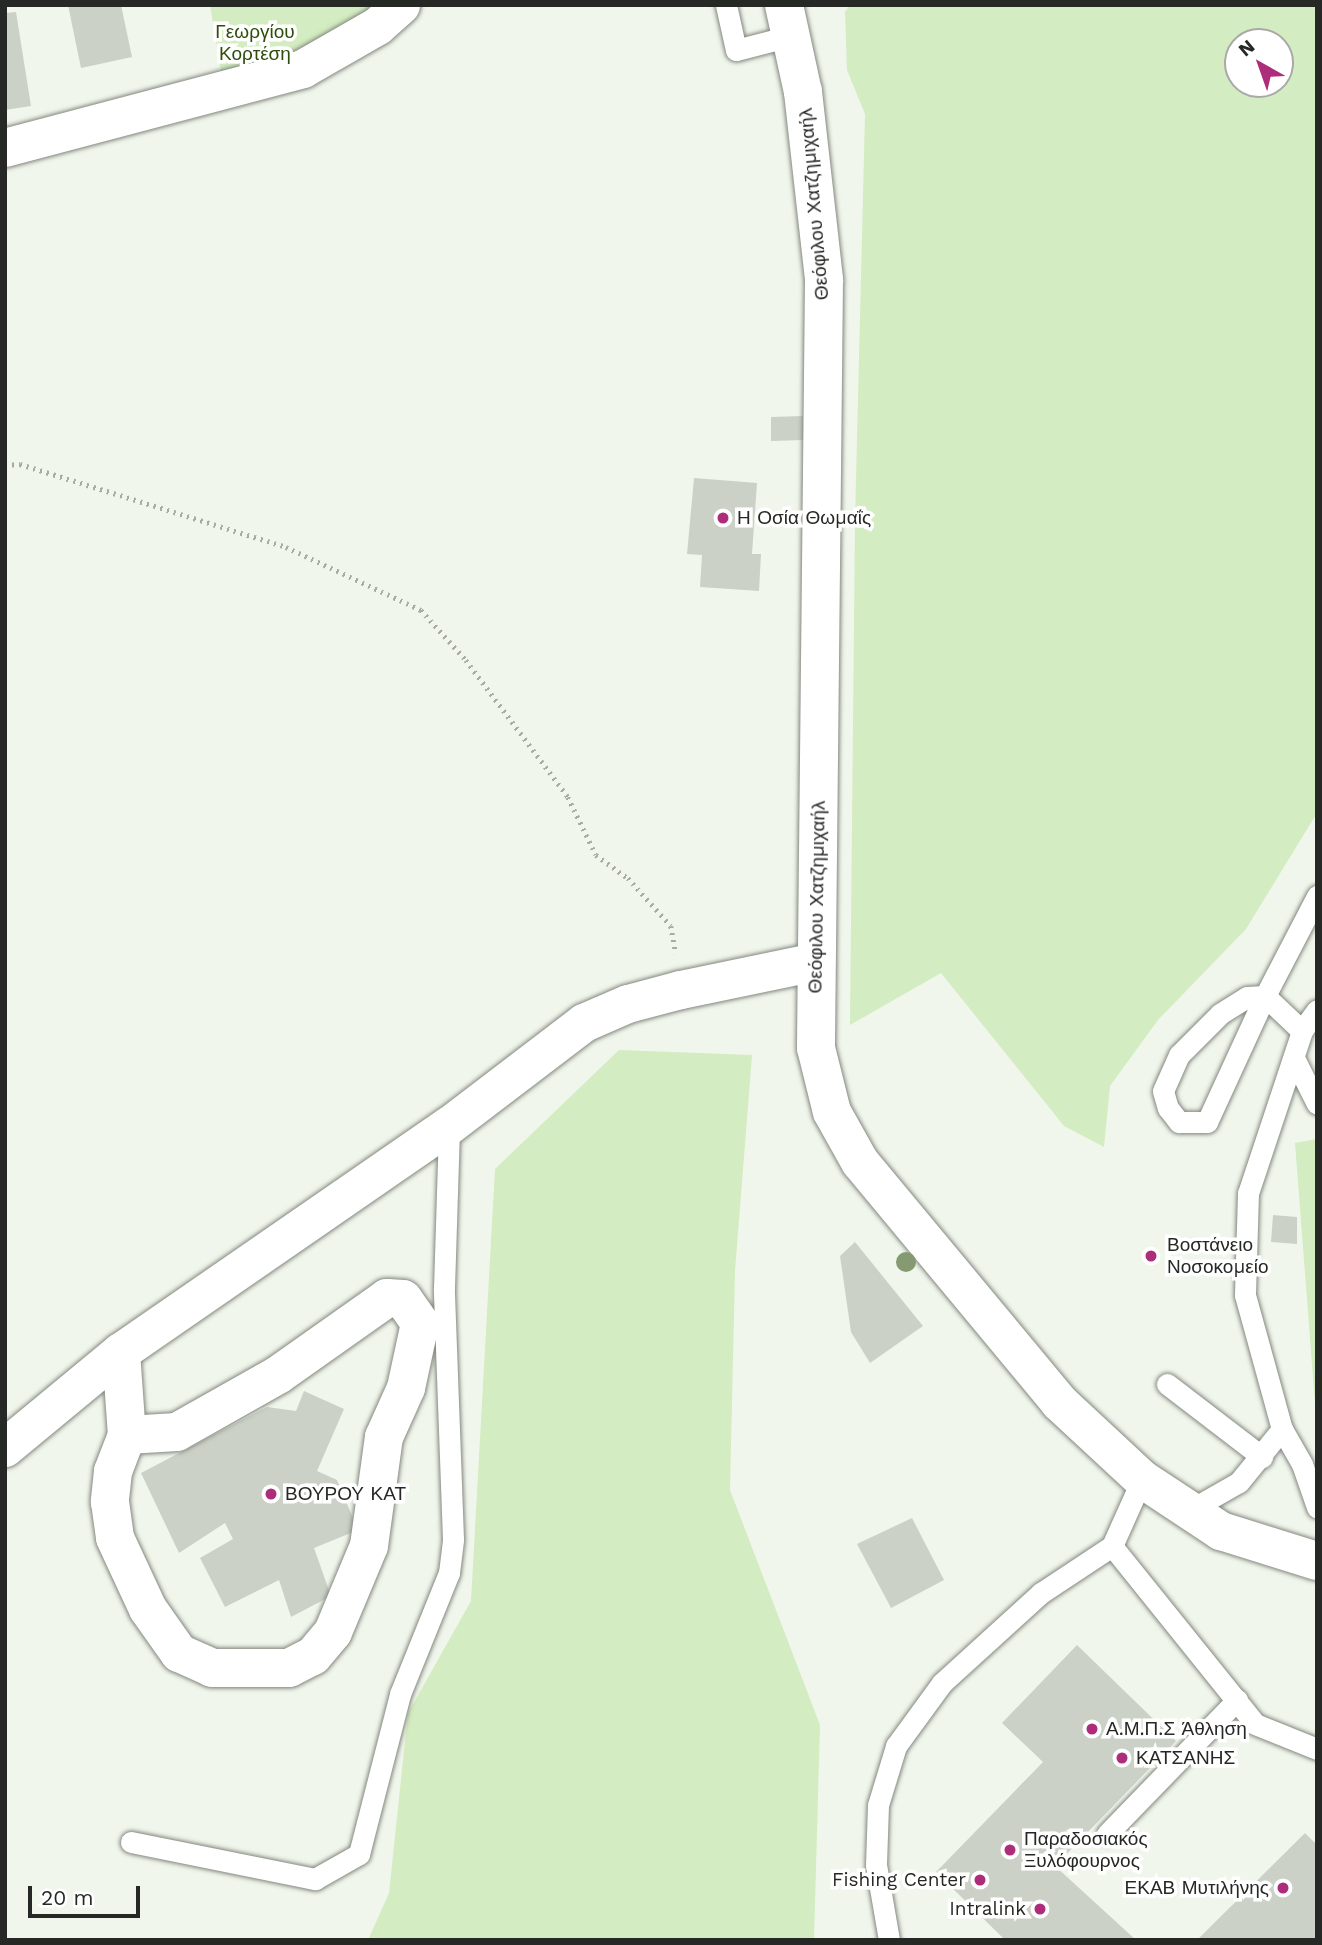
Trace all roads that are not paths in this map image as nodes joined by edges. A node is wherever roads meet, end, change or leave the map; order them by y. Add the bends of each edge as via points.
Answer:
1 (401, 5) edge
2 (726, 5) edge
3 (787, 21) edge
4 (5, 148) edge
5 (1317, 896) edge
6 (816, 962) junction
7 (1265, 996) junction
8 (1317, 1010) edge
9 (1302, 1031) junction
10 (1294, 1058) junction
11 (1317, 1104) edge
12 (449, 1126) junction
13 (121, 1352) junction
14 (1167, 1384) dead end
15 (1282, 1429) junction
16 (127, 1436) junction
17 (5, 1448) edge
18 (1262, 1457) junction
19 (1142, 1479) junction
20 (1317, 1507) edge
21 (1190, 1510) junction
22 (1112, 1546) junction
23 (1317, 1561) edge
24 (1237, 1700) junction
25 (1317, 1749) edge
26 (1107, 1834) dead end
27 (131, 1842) dead end
28 (889, 1940) edge

1 - 4 street via 378,26 303,69
2 - 3 lane via 736,50
3 - 6 street, Θεόφιλου Χατζημιχαήλ via 803,92 824,280
5 - 7 lane
6 - 12 street via 681,990 628,1004 584,1023
6 - 19 street, Θεόφιλου Χατζημιχαήλ via 816,1048 832,1112 860,1162 1059,1402
7 - 7 lane via 1207,1122 1180,1122 1168,1108 1163,1091 1179,1055 1220,1014 1247,997
7 - 9 lane
8 - 9 lane
9 - 10 lane
10 - 11 lane
10 - 15 lane via 1248,1193 1245,1295
12 - 13 street
12 - 27 lane via 444,1288 453,1539 449,1573 400,1694 359,1854 315,1879
13 - 16 street
13 - 17 street
14 - 18 lane
15 - 18 lane
15 - 20 lane via 1302,1464
16 - 16 street via 113,1471 110,1502 115,1538 156,1620 179,1653 212,1668 289,1668 313,1656 333,1632 369,1545 384,1437 406,1388 421,1323 403,1299 387,1298 278,1375 177,1432
18 - 21 lane via 1230,1490
19 - 21 street, Θεόφιλου Χατζημιχαήλ
19 - 22 lane
21 - 23 street, Θεόφιλου Χατζημιχαήλ via 1221,1531
22 - 24 lane via 1151,1600
22 - 28 lane via 1041,1593 942,1683 896,1746 878,1805 876,1865
24 - 25 lane via 1255,1724
24 - 26 lane

